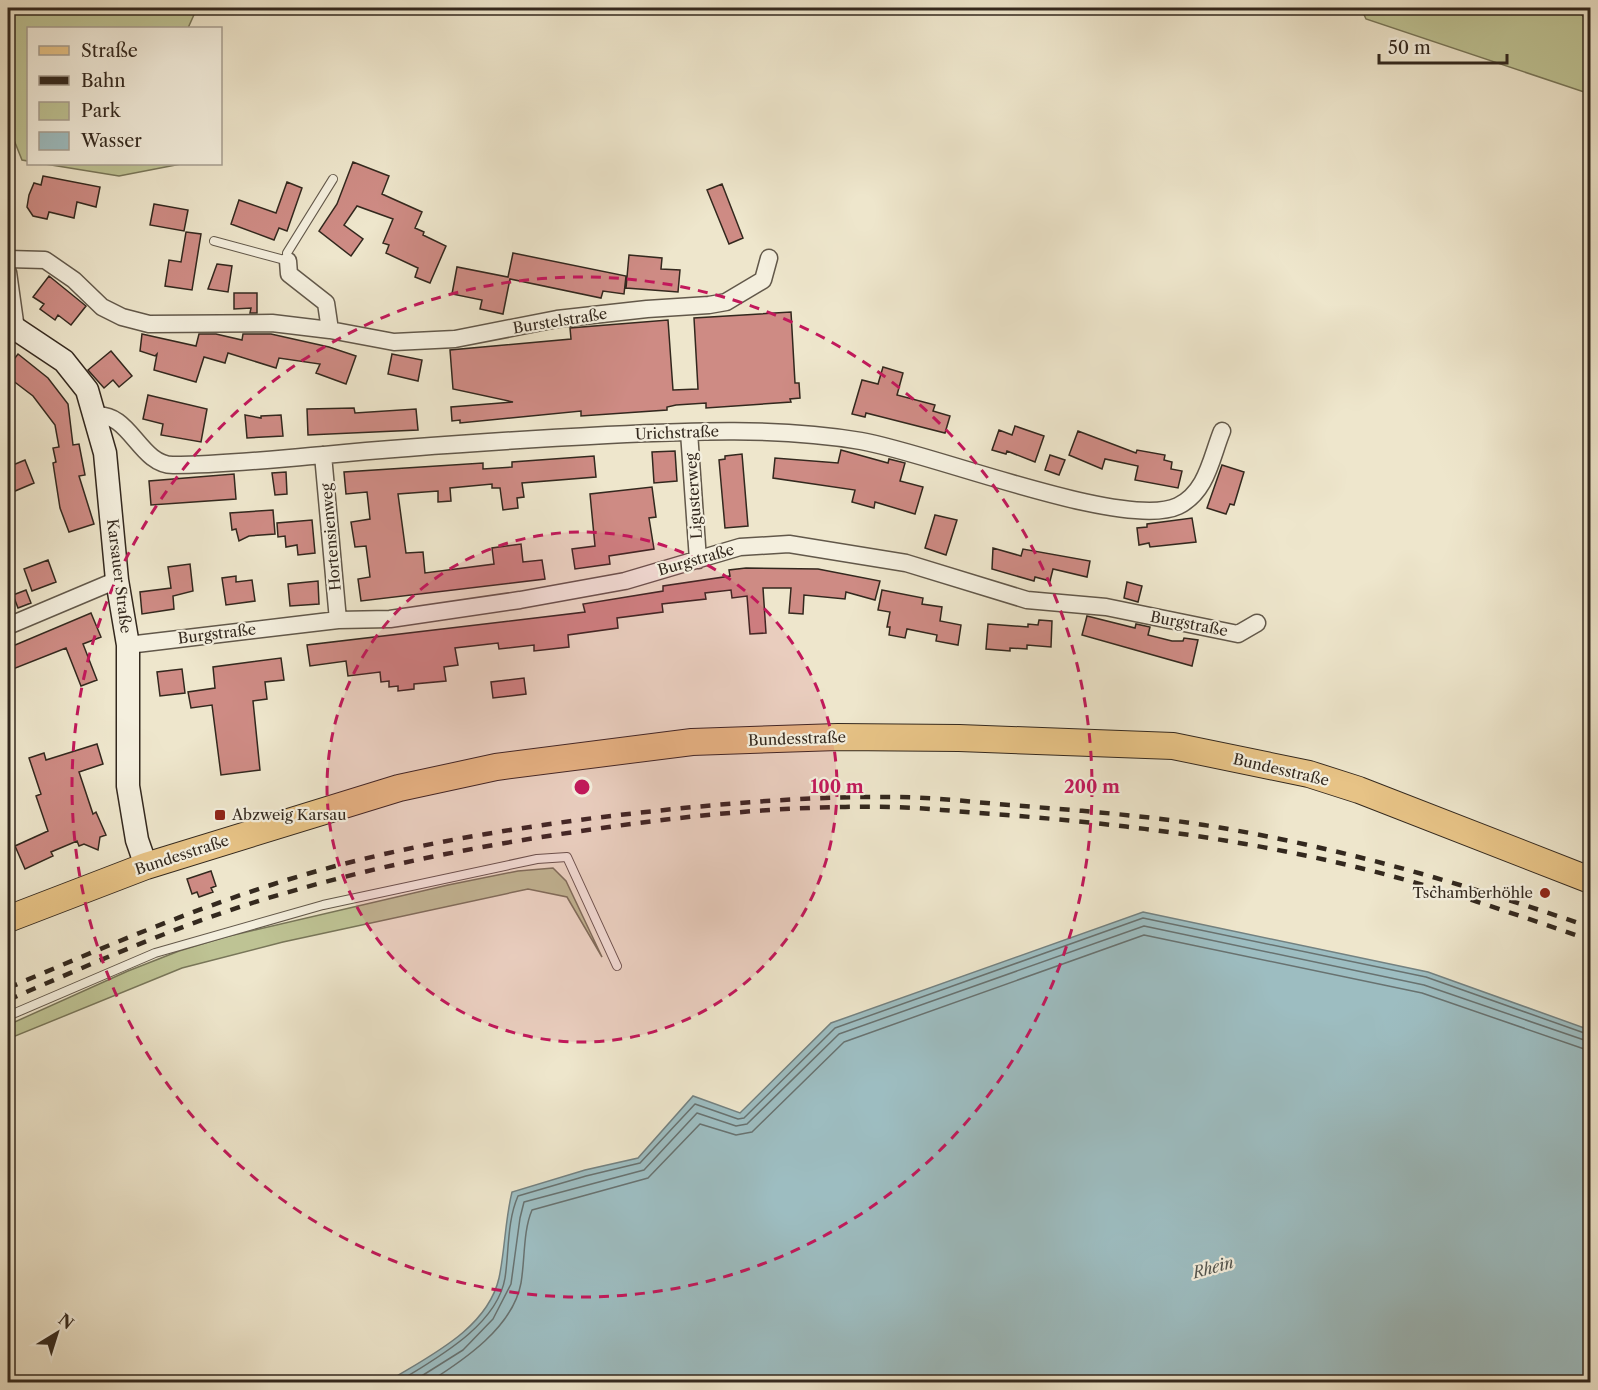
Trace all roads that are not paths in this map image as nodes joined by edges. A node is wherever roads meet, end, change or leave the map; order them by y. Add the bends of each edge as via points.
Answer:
1 (1588, 8) edge
2 (1590, 11) edge
3 (333, 179) dead end
4 (214, 241) dead end
5 (769, 258) dead end
6 (8, 259) edge
7 (288, 261) junction
8 (8, 272) edge
9 (12, 328) edge
10 (330, 330) junction
11 (94, 416) junction
12 (1222, 431) dead end
13 (689, 432) junction
14 (323, 455) junction
15 (698, 560) junction
16 (117, 580) junction
17 (338, 620) junction
18 (1257, 624) dead end
19 (8, 626) edge
20 (128, 645) junction
21 (147, 866) junction
22 (1590, 880) edge
23 (8, 919) edge
24 (617, 966) dead end
25 (8, 1016) edge

1 - 2 street
3 - 7 lane via 287,253
4 - 7 lane
5 - 10 street, Burstelstraße via 762,280 726,302 709,305 557,319 455,339 394,342
6 - 10 street, Burstelstraße via 45,260 74,280 102,307 149,324 272,323
7 - 10 street via 289,274 326,303
8 - 9 street
9 - 11 street, Karsauer Straße via 64,361 87,390
11 - 14 street, Urichstraße via 103,415 118,422 150,454 169,465
11 - 16 street, Karsauer Straße via 105,453
12 - 13 street, Urichstraße via 1209,472 1193,495 1177,507 1151,513 1020,486 862,441 780,431
13 - 14 street, Urichstraße
13 - 15 street, Ligusterweg
14 - 17 street, Hortensienweg
15 - 17 street, Burgstraße via 625,581 530,598 390,619
15 - 18 street, Burgstraße via 740,547 789,544 906,563 1027,600 1106,607 1238,634
16 - 19 street
16 - 20 street, Karsauer Straße
17 - 20 street, Burgstraße
20 - 21 street, Karsauer Straße via 128,786 137,840
21 - 22 main road, Bundesstraße via 399,788 496,767 692,742 959,738 1173,747 1309,774
21 - 23 main road, Bundesstraße
24 - 25 lane via 567,857 537,859 312,908 155,953

